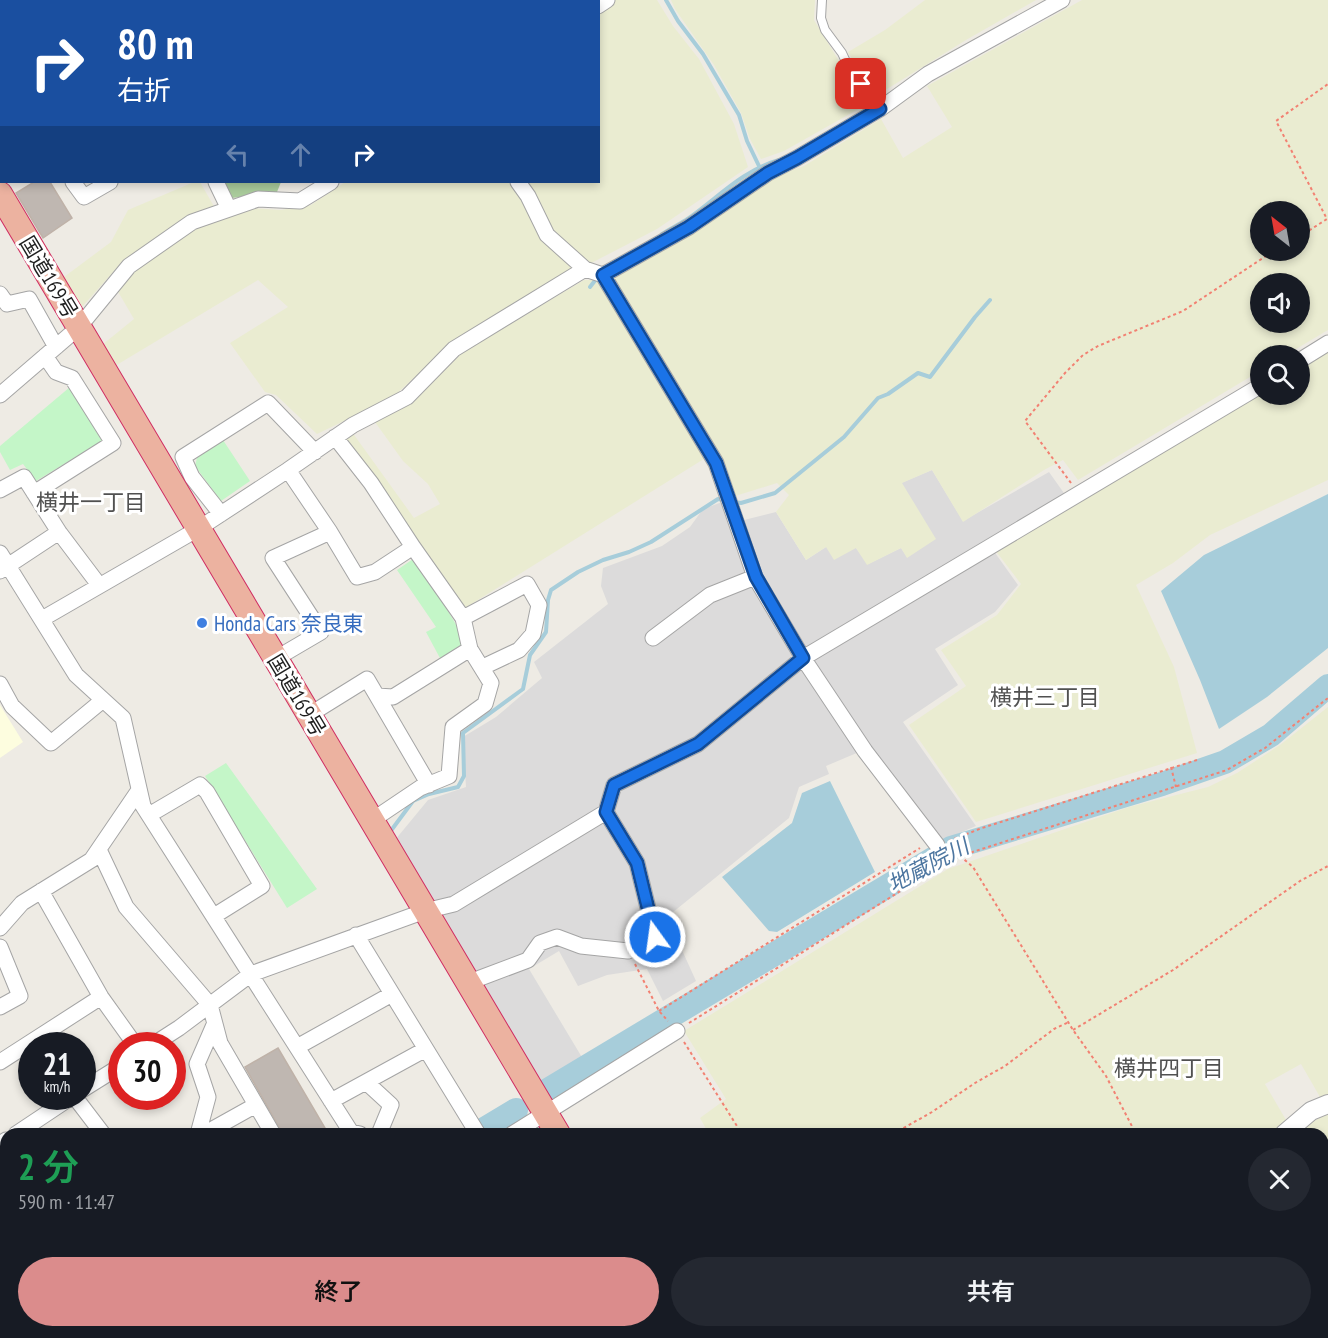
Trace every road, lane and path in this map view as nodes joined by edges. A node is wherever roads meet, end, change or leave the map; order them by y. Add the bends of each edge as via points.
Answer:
1 (822, 0) edge
2 (1062, 0) edge
3 (1328, 84) edge
4 (877, 105) junction
5 (74, 183) edge
6 (108, 183) edge
7 (216, 183) edge
8 (329, 183) edge
9 (519, 183) edge
10 (0, 194) edge
11 (229, 209) junction
12 (1310, 230) edge
13 (1258, 261) edge
14 (585, 269) junction
15 (603, 275) junction
16 (2, 302) edge
17 (79, 327) junction
18 (1328, 343) edge
19 (50, 352) junction
20 (1310, 354) edge
21 (1250, 392) edge
22 (0, 395) edge
23 (335, 437) junction
24 (315, 452) junction
25 (288, 470) junction
26 (0, 490) edge
27 (34, 494) junction
28 (1079, 495) junction
29 (221, 514) junction
30 (198, 529) junction
31 (59, 532) junction
32 (330, 532) junction
33 (413, 546) junction
34 (3, 563) edge
35 (756, 577) junction
36 (99, 585) junction
37 (464, 618) junction
38 (42, 619) junction
39 (653, 638) dead end
40 (470, 649) junction
41 (803, 658) junction
42 (275, 659) junction
43 (483, 667) junction
44 (0, 684) edge
45 (377, 696) junction
46 (1328, 698) edge
47 (103, 700) junction
48 (309, 715) junction
49 (1197, 760) dead end
50 (1171, 768) junction
51 (429, 784) junction
52 (1176, 787) junction
53 (139, 790) junction
54 (606, 812) junction
55 (149, 815) junction
56 (371, 820) junction
57 (938, 848) junction
58 (960, 856) junction
59 (92, 859) junction
60 (947, 862) junction
61 (1328, 866) edge
62 (41, 891) junction
63 (425, 911) junction
64 (214, 916) junction
65 (0, 928) edge
66 (356, 935) junction
67 (0, 947) edge
68 (251, 974) junction
69 (467, 982) junction
70 (392, 994) junction
71 (101, 997) junction
72 (210, 1005) junction
73 (0, 1007) edge
74 (659, 1011) dead end
75 (1069, 1022) junction
76 (214, 1025) junction
77 (1073, 1030) junction
78 (676, 1031) joint
79 (126, 1032) edge
80 (173, 1032) edge
81 (297, 1047) junction
82 (426, 1049) junction
83 (0, 1062) edge
84 (366, 1082) junction
85 (331, 1101) junction
86 (1328, 1104) edge
87 (256, 1105) junction
88 (52, 1110) edge
89 (84, 1110) edge
90 (545, 1113) junction
91 (25, 1128) edge
92 (98, 1128) edge
93 (200, 1128) edge
94 (215, 1128) edge
95 (269, 1128) edge
96 (349, 1128) edge
97 (381, 1128) edge
98 (474, 1128) edge
99 (521, 1128) edge
100 (554, 1128) edge
101 (903, 1128) edge
102 (1133, 1128) edge
103 (1291, 1128) edge

1 - 4 lane via 825,30
2 - 4 street
3 - 12 path via 1276,122 1327,219
4 - 15 street via 689,227
5 - 6 street via 84,197
7 - 11 street
8 - 11 street via 300,201 258,199
9 - 14 street via 547,235
10 - 17 highway, 国道169号
11 - 17 street via 192,222 129,266
13 - 28 path via 1183,311 1083,355 1025,421
14 - 15 street
14 - 23 street via 454,349 407,397
15 - 35 street via 716,463
16 - 19 street via 29,299
17 - 19 street
17 - 30 highway, 国道169号
18 - 20 street
19 - 22 street
19 - 27 street via 56,372 72,378 113,443
21 - 28 street
23 - 24 street
23 - 33 street
24 - 25 street
24 - 29 street via 268,403 183,457 192,477
25 - 29 street
25 - 32 street
26 - 27 street via 24,477
27 - 31 street
28 - 41 street
29 - 30 street
30 - 36 street
30 - 42 highway, 国道169号
31 - 34 street
31 - 36 street
32 - 33 street via 357,577 375,572
32 - 42 street via 273,558 321,632
33 - 37 street
34 - 38 street
35 - 39 street via 710,595
35 - 41 street
36 - 38 street
37 - 40 street
37 - 43 street via 527,584 539,605 534,634 519,650
38 - 47 street via 76,675
40 - 43 street
40 - 45 street via 393,698
41 - 54 street via 698,744 614,785
41 - 57 street via 865,751
42 - 48 highway, 国道169号
43 - 51 street via 491,683 485,704 453,727 448,776
44 - 47 street via 12,706 51,743
45 - 48 street via 367,679
45 - 51 street
46 - 52 path via 1265,748 1227,770
47 - 53 street via 123,718
48 - 56 highway, 国道169号
49 - 50 path
50 - 52 path
50 - 57 path via 982,828
51 - 56 street
52 - 58 path
53 - 55 street
53 - 59 street
54 - 63 street via 454,904
54 - 69 street via 637,863 655,937 628,951 581,946 557,937 540,943 528,960
55 - 64 street
55 - 64 street via 200,785 207,792 262,886
56 - 63 highway, 国道169号
57 - 60 path
57 - 74 path
58 - 60 path
58 - 75 path via 973,867
59 - 62 street
59 - 72 street via 100,854 126,907
60 - 78 path
61 - 77 path via 1300,881 1173,970
62 - 65 street via 22,903
62 - 71 street
63 - 66 street
63 - 69 highway, 国道169号
64 - 68 street
66 - 68 street
66 - 70 street
67 - 73 street via 20,996
68 - 72 street
68 - 81 street
69 - 90 highway, 国道169号
70 - 81 street
70 - 82 street
71 - 79 street
71 - 83 street
72 - 76 street
72 - 80 street
75 - 77 path
75 - 101 path
76 - 87 street via 220,1043
76 - 93 street via 197,1064 208,1097
77 - 102 path via 1106,1076
78 - 90 street
81 - 85 street
82 - 84 street
82 - 98 street
84 - 85 street
84 - 97 street via 391,1105
85 - 96 street
86 - 103 street via 1311,1111
87 - 94 street
87 - 95 street
88 - 91 street
89 - 92 street
90 - 99 street
90 - 100 highway, 国道169号

